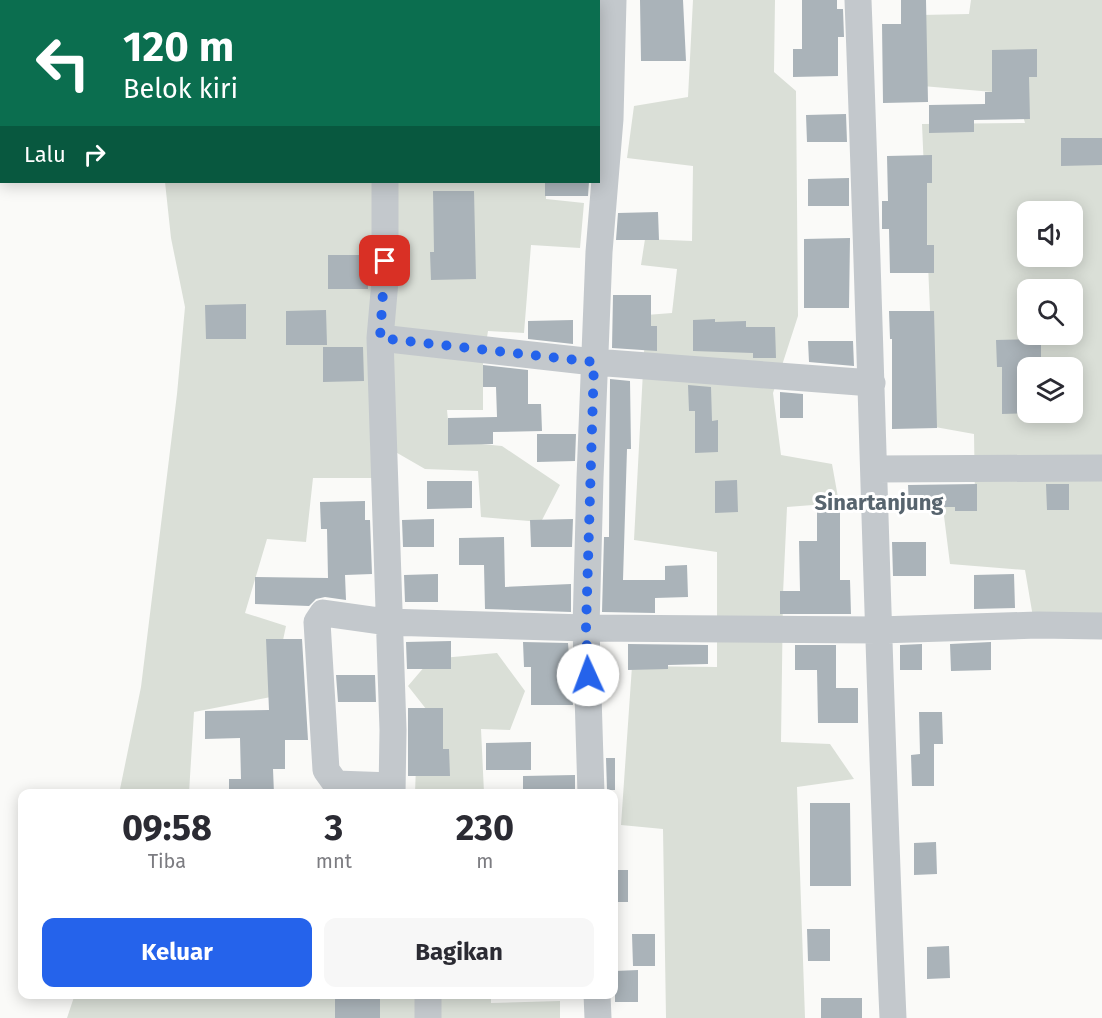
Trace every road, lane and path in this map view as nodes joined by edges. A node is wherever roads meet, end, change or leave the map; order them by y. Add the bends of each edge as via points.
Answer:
1 (613, 0) edge
2 (858, 0) edge
3 (604, 37) edge
4 (385, 183) edge
5 (380, 338) junction
6 (594, 362) junction
7 (872, 383) junction
8 (1102, 468) edge
9 (875, 469) junction
10 (387, 622) junction
11 (1102, 626) edge
12 (586, 628) junction
13 (879, 630) junction
14 (383, 789) edge
15 (392, 789) edge
16 (591, 789) edge
17 (428, 999) edge
18 (597, 999) edge
19 (428, 1018) edge
20 (598, 1018) edge
21 (892, 1018) edge

1 - 3 street
2 - 7 street
3 - 6 street via 610,119
4 - 5 street via 385,281
5 - 6 street
5 - 10 street
6 - 7 street
6 - 12 street
7 - 9 street
8 - 9 street
9 - 13 street
10 - 12 street
10 - 14 street via 323,613 317,622 326,770 336,784
10 - 15 street
11 - 13 street
12 - 13 street
12 - 16 street
13 - 21 street
17 - 19 street
18 - 20 street

